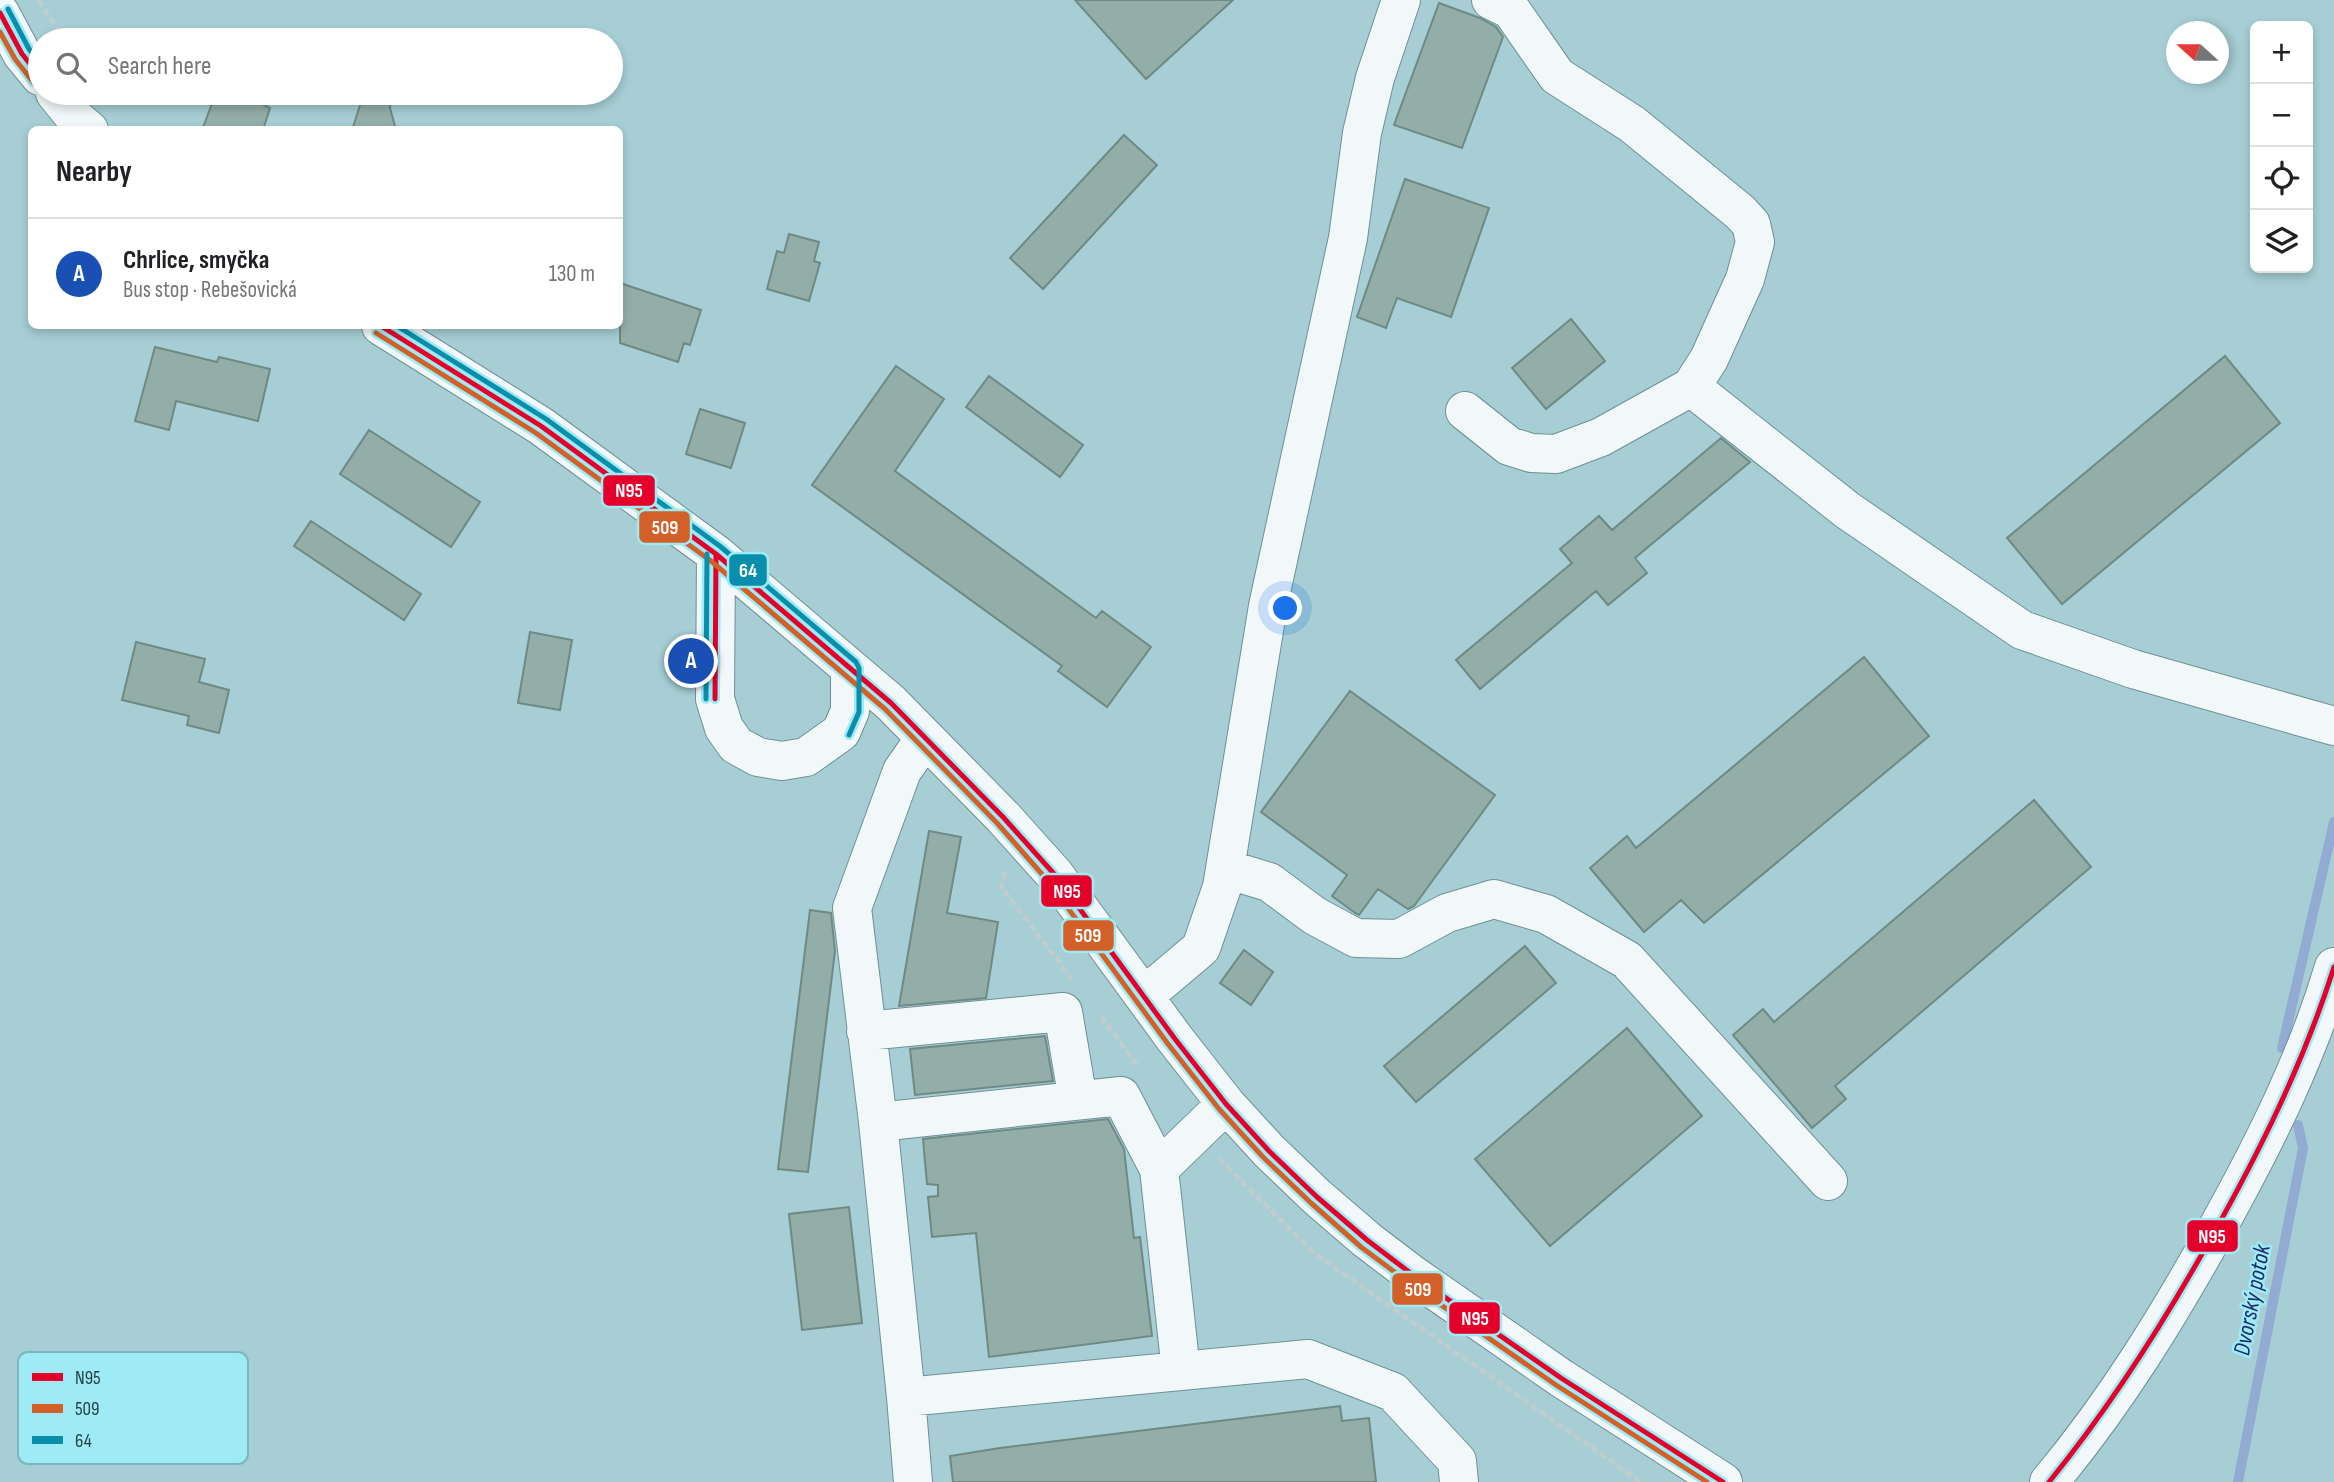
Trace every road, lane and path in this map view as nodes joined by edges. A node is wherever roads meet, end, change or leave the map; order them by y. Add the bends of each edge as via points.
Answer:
1 (39, 0) edge
2 (1401, 0) edge
3 (1491, 0) edge
4 (0, 13) edge
5 (56, 28) edge
6 (28, 61) edge
7 (65, 105) edge
8 (84, 126) edge
9 (386, 329) edge
10 (1690, 387) junction
11 (1465, 411) dead end
12 (716, 554) junction
13 (850, 669) junction
14 (2334, 726) edge
15 (925, 738) junction
16 (1226, 869) junction
17 (2334, 967) edge
18 (1144, 996) junction
19 (866, 1031) junction
20 (1078, 1100) junction
21 (1226, 1104) junction
22 (877, 1122) junction
23 (1159, 1169) junction
24 (1828, 1181) dead end
25 (1181, 1371) junction
26 (906, 1397) junction
27 (913, 1482) edge
28 (1459, 1482) edge
29 (1723, 1482) edge
30 (2049, 1482) edge

1 - 5 path
2 - 16 street via 1362,134 1348,237 1268,606
3 - 10 street via 1511,10 1557,76 1632,124 1751,224 1755,242 1745,279 1709,359
4 - 6 street
7 - 8 street
9 - 12 street via 541,426
10 - 11 street via 1601,437 1556,454 1509,446
10 - 14 street via 1847,510 2022,630 2133,669
12 - 13 street
12 - 13 street via 715,699 724,728 736,745 758,757 782,761 806,757 841,732 850,711
13 - 15 street
15 - 18 street via 1055,875
15 - 19 street via 902,771 852,908
16 - 18 street via 1201,948
16 - 24 street via 1269,881 1315,916 1356,938 1399,939 1447,913 1494,899 1546,914 1627,960
17 - 30 street via 2301,1062 2209,1244 2132,1372
18 - 21 street
19 - 20 street via 1063,1012
19 - 22 street
20 - 22 street
20 - 23 street via 1121,1096
21 - 23 street
21 - 29 street via 1317,1197 1404,1268 1561,1378
22 - 26 street
23 - 25 street
25 - 26 street
25 - 28 street via 1308,1359 1393,1392 1457,1461
26 - 27 street

